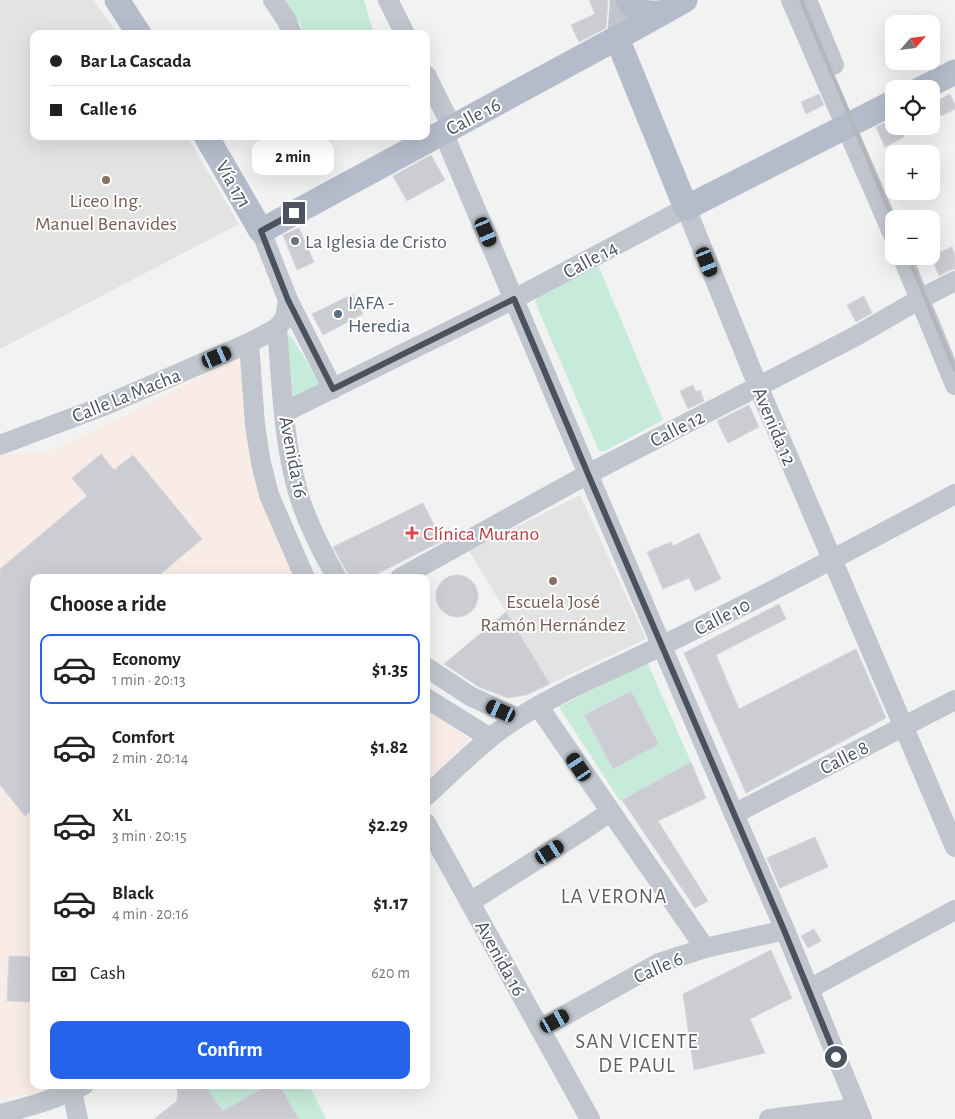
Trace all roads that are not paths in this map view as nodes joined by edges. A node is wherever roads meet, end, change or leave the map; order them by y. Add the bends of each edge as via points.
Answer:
1 (117, 0) edge
2 (273, 0) edge
3 (388, 0) edge
4 (620, 0) edge
5 (628, 0) edge
6 (685, 0) edge
7 (791, 0) edge
8 (807, 0) edge
9 (662, 13) junction
10 (136, 30) edge
11 (290, 30) edge
12 (403, 30) edge
13 (617, 38) junction
14 (955, 72) edge
15 (939, 80) edge
16 (430, 84) edge
17 (885, 107) edge
18 (852, 124) junction
19 (448, 130) junction
20 (208, 140) edge
21 (429, 140) edge
22 (430, 140) edge
23 (686, 208) junction
24 (895, 210) edge
25 (885, 213) edge
26 (261, 231) junction
27 (907, 265) edge
28 (916, 265) edge
29 (955, 281) edge
30 (925, 297) junction
31 (514, 299) junction
32 (288, 300) junction
33 (277, 328) junction
34 (249, 343) junction
35 (955, 355) edge
36 (955, 384) edge
37 (758, 386) junction
38 (333, 389) junction
39 (285, 412) junction
40 (0, 444) edge
41 (588, 474) junction
42 (955, 494) edge
43 (833, 560) junction
44 (303, 574) edge
45 (335, 574) edge
46 (407, 574) edge
47 (662, 646) junction
48 (430, 670) edge
49 (430, 700) edge
50 (955, 700) edge
51 (538, 706) junction
52 (517, 718) junction
53 (904, 726) junction
54 (490, 738) junction
55 (430, 792) edge
56 (610, 812) junction
57 (734, 814) junction
58 (430, 829) edge
59 (955, 847) edge
60 (470, 902) junction
61 (955, 910) edge
62 (784, 930) junction
63 (705, 948) junction
64 (808, 989) junction
65 (540, 1029) junction
66 (75, 1089) edge
67 (78, 1089) edge
68 (0, 1114) edge
69 (859, 1114) edge
70 (78, 1119) edge
71 (590, 1119) edge
72 (769, 1119) edge

1 - 10 main road
2 - 11 street
3 - 12 street
4 - 13 street, Avenida 12
5 - 9 main road via 640,11
6 - 9 main road, Calle 16
7 - 18 street
8 - 18 street
9 - 13 main road, Calle 16
13 - 19 main road, Calle 16
13 - 23 main road, Avenida 12
14 - 15 main road
16 - 19 street
17 - 18 main road, Calle 14
18 - 23 main road, Calle 14
18 - 24 street
18 - 25 street
19 - 22 main road, Calle 16
19 - 31 street
20 - 26 main road, Vía 171
21 - 26 main road, Calle 16
23 - 31 street, Calle 14
23 - 37 street, Avenida 12
26 - 32 street
27 - 30 street
28 - 30 street
29 - 30 street, Calle 12
30 - 35 street
30 - 36 street
30 - 37 street, Calle 12
31 - 38 street, Calle 14
31 - 41 street
32 - 33 street via 285,318
32 - 38 street
33 - 34 street, Calle La Macha
33 - 39 street, Avenida 16
34 - 40 street, Calle La Macha via 101,406
34 - 44 street, Avenida 16 via 261,463 269,495
37 - 41 street, Calle 12
37 - 43 street, Avenida 12
38 - 39 street, Calle 14
39 - 45 street, Avenida 16 via 288,450 301,503
41 - 46 street, Calle 12
41 - 47 street
42 - 43 street, Calle 10
43 - 47 street, Calle 10
43 - 53 street, Avenida 12
47 - 51 street, Calle 10
47 - 57 street
48 - 52 street via 470,696
49 - 54 street
50 - 53 street, Calle 8
51 - 52 street, Calle 10
51 - 56 street
52 - 54 street, Calle 10
53 - 57 street, Calle 8
53 - 59 street, Avenida 12
54 - 55 street, Calle 10
56 - 60 street
56 - 63 street
57 - 62 street
58 - 60 street, Avenida 16
60 - 65 street, Avenida 16
61 - 64 street
62 - 63 street, Calle 6
62 - 64 street
63 - 65 street, Calle 6 via 659,964
64 - 69 street
65 - 71 street, Avenida 16
66 - 68 street
67 - 70 street
69 - 72 street

